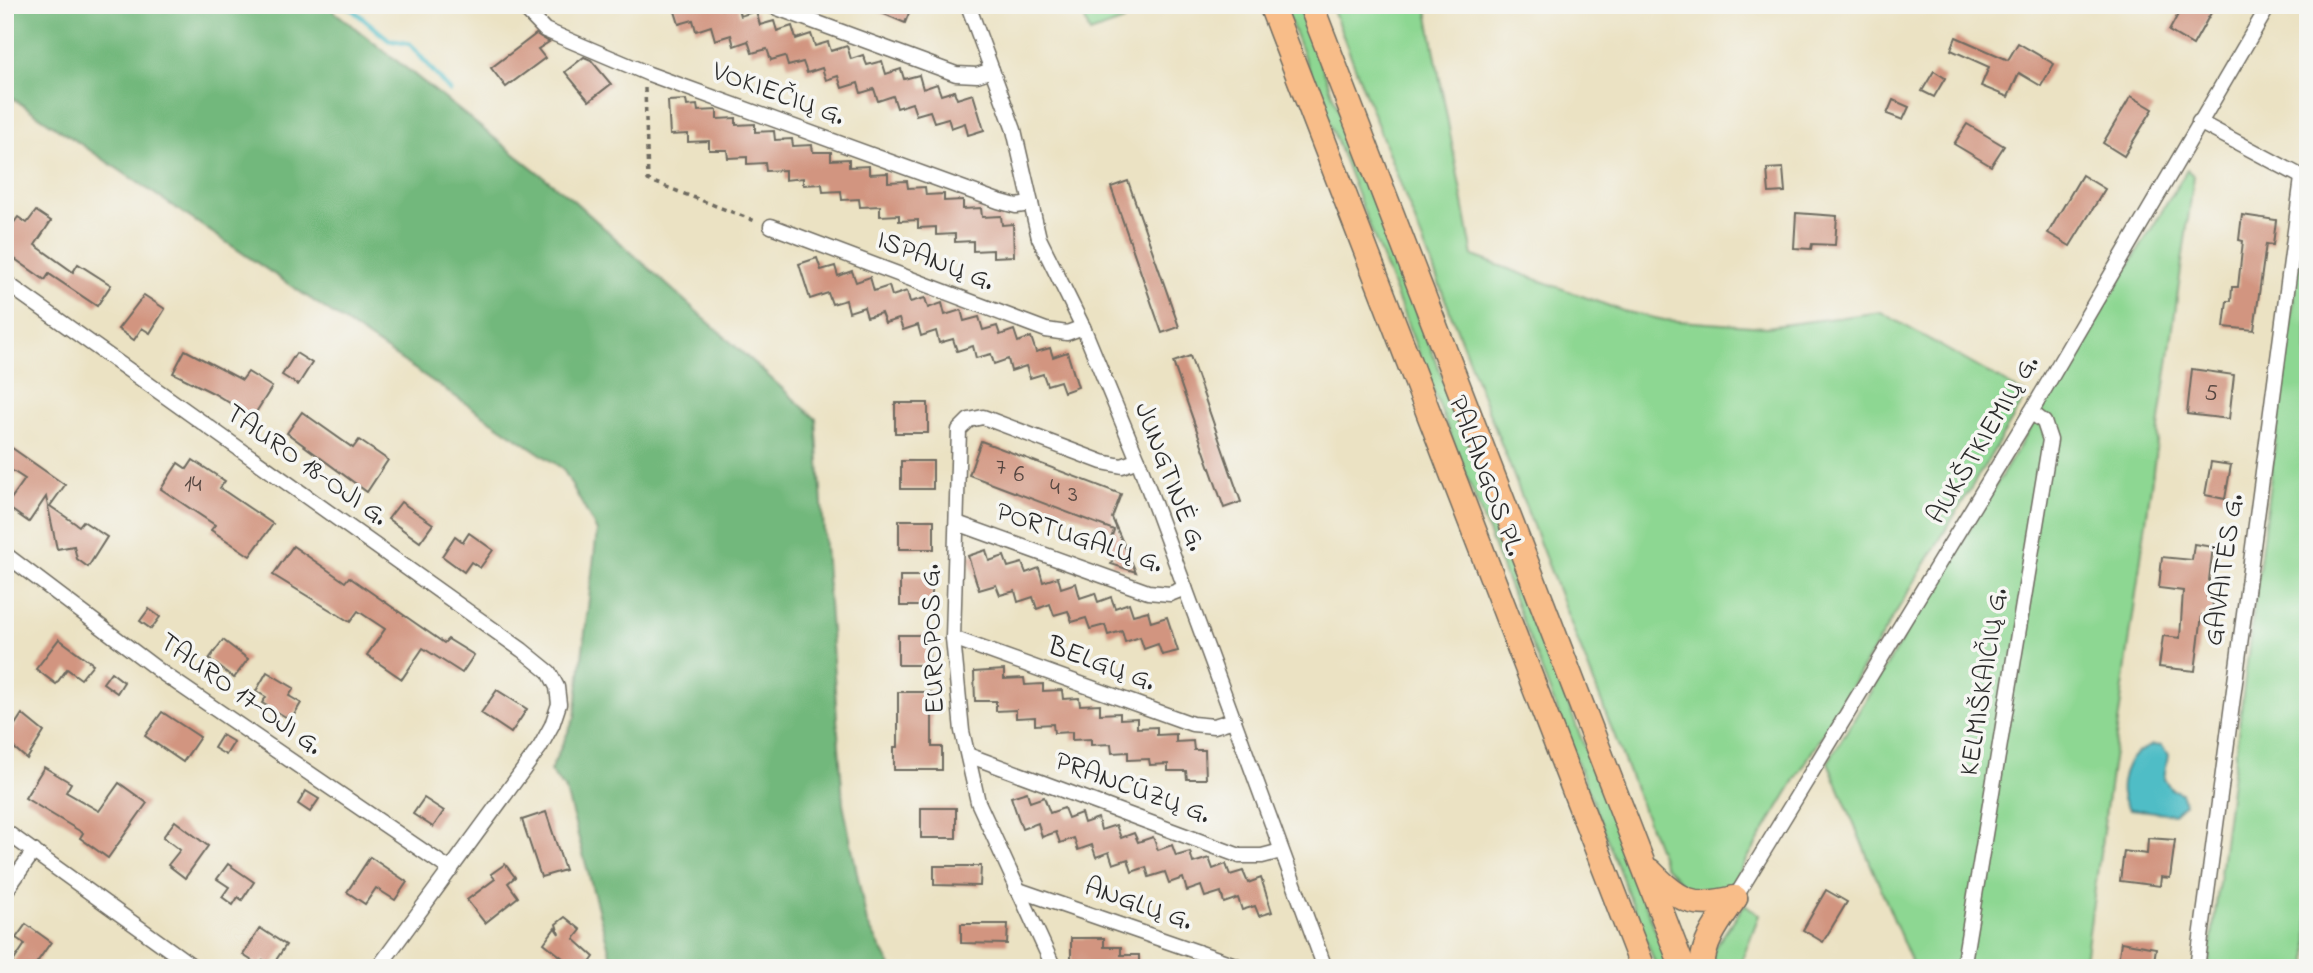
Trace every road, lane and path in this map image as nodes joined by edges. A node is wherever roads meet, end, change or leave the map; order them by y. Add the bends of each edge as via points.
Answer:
1 (521, 5) edge
2 (769, 5) edge
3 (968, 5) edge
4 (1270, 5) edge
5 (1311, 5) edge
6 (2269, 5) edge
7 (992, 70) junction
8 (645, 72) junction
9 (2199, 122) junction
10 (2305, 179) edge
11 (1031, 204) junction
12 (771, 226) joint
13 (5, 282) edge
14 (1083, 327) junction
15 (2031, 412) junction
16 (1138, 460) junction
17 (957, 523) junction
18 (5, 554) edge
19 (1185, 588) junction
20 (953, 638) junction
21 (1234, 720) junction
22 (968, 755) junction
23 (5, 831) edge
24 (34, 851) junction
25 (1281, 851) junction
26 (1643, 864) junction
27 (451, 870) junction
28 (1016, 889) junction
29 (5, 892) edge
30 (1735, 898) junction
31 (195, 968) edge
32 (378, 968) edge
33 (1054, 968) edge
34 (1244, 968) edge
35 (1325, 968) edge
36 (1643, 968) edge
37 (1683, 968) edge
38 (1702, 968) edge
39 (1963, 968) edge
40 (2197, 968) edge

1 - 8 street, VOKIEČIŲ G. via 545,30
2 - 7 street via 956,74
3 - 7 street, JUNGTINĖ G.
4 - 36 highway, PALANGOS PL.
5 - 26 highway, PALANGOS PL.
6 - 9 street, AUKŠTKIEMIŲ G.
7 - 11 street, JUNGTINĖ G. via 1014,130
8 - 11 street, VOKIEČIŲ G. via 998,201
8 - 12 path via 648,180
9 - 10 street
9 - 15 street, AUKŠTKIEMIŲ G.
10 - 40 street, GAVAITĖS G.
11 - 14 street, JUNGTINĖ G. via 1039,237
12 - 14 street, ISPANŲ G. via 1046,330 1067,333
13 - 27 street, TAURO 18-OJI G. via 549,672 559,704 540,747
14 - 16 street, JUNGTINĖ G.
15 - 30 street, AUKŠTKIEMIŲ G.
15 - 39 street, KELMIŠKAIČIŲ G. via 2044,422 2049,440
16 - 17 street, EUROPOS G. via 1122,466 1102,463 996,421 983,417 969,420 959,430
16 - 19 street, JUNGTINĖ G.
17 - 19 street, PORTUGALŲ G. via 1147,592 1170,594
17 - 20 street, EUROPOS G.
18 - 27 street, TAURO 17-OJI G. via 161,672
19 - 21 street, JUNGTINĖ G.
20 - 21 street, BELGŲ G. via 1192,724 1214,726
20 - 22 street, EUROPOS G.
21 - 25 street, JUNGTINĖ G.
22 - 25 street, PRANCŪZŲ G. via 1240,856
22 - 28 street, EUROPOS G. via 978,802
23 - 24 street
24 - 29 street
24 - 31 street
25 - 35 street, JUNGTINĖ G.
26 - 30 highway via 1689,903
26 - 37 highway, PALANGOS PL.
27 - 32 street
28 - 33 street, EUROPOS G.
28 - 34 street, ANGLŲ G.
30 - 38 highway via 1711,933

